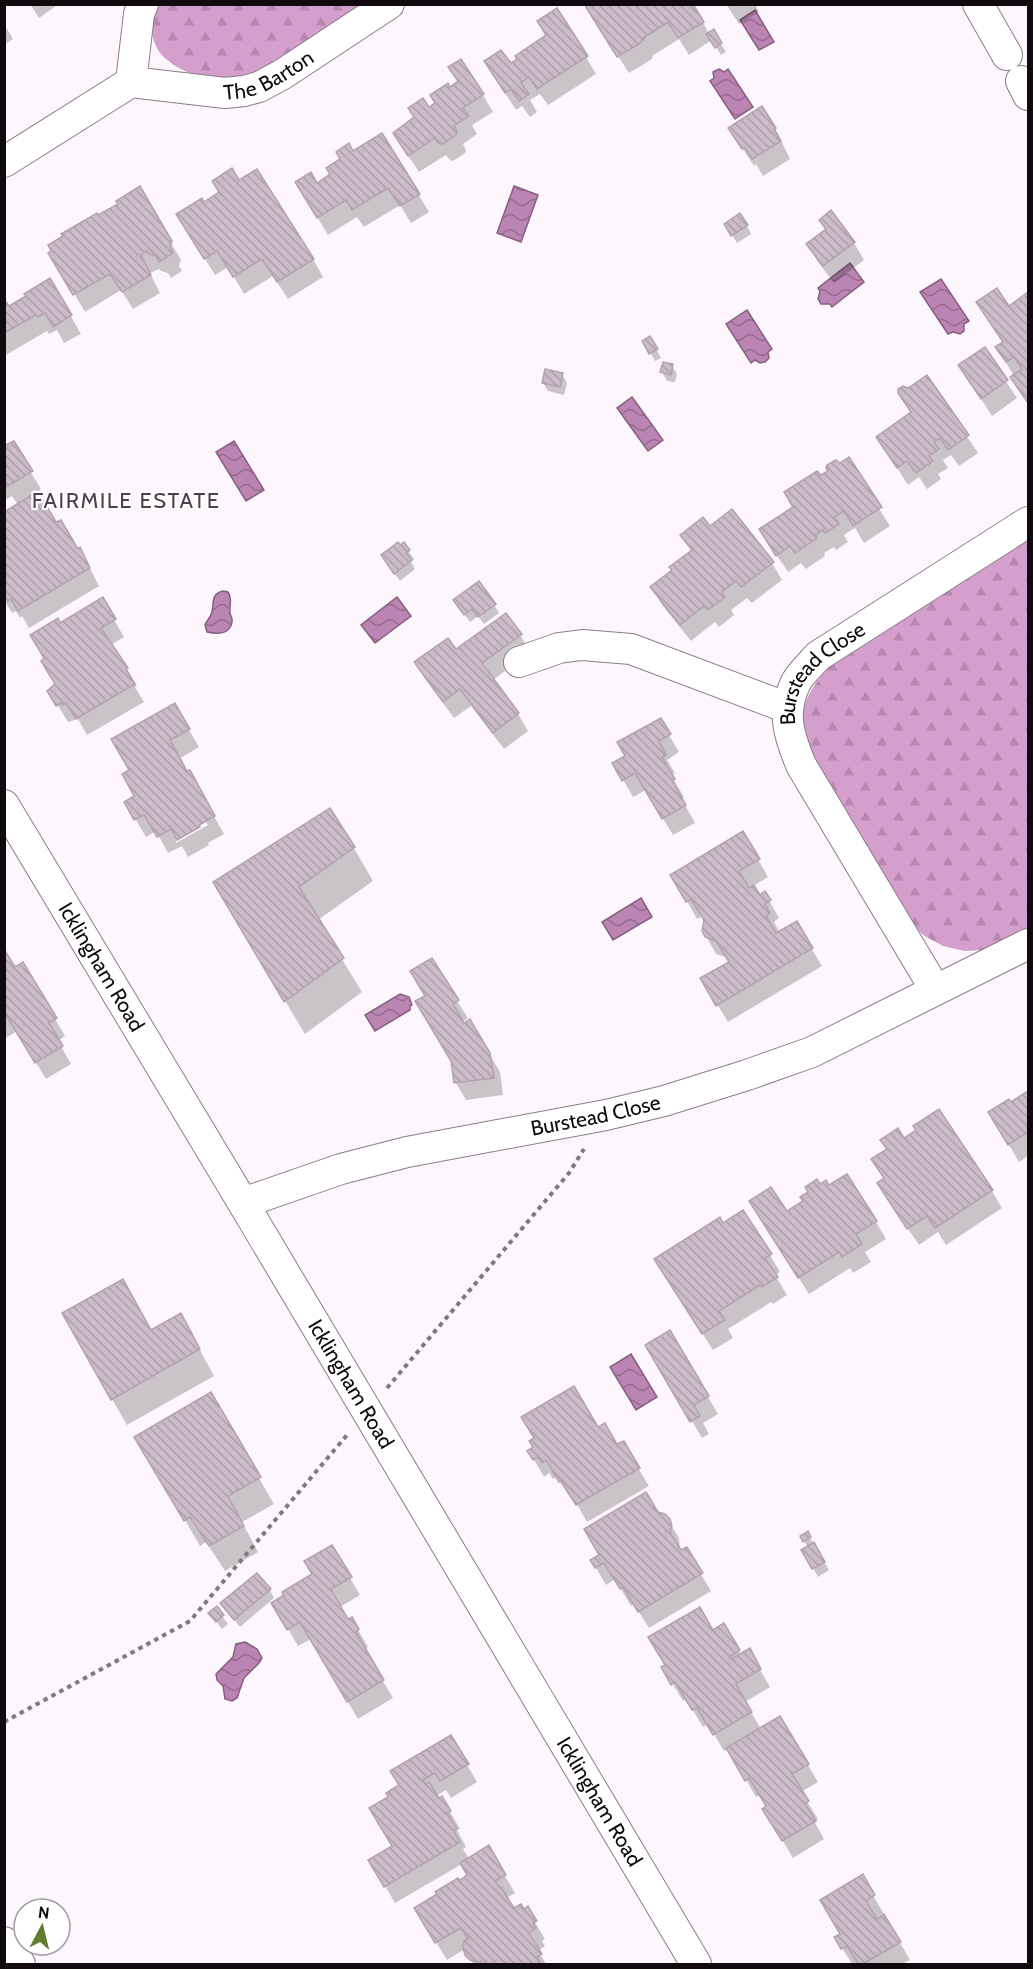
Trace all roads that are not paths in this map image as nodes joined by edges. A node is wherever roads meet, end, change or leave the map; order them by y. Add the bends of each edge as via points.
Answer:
1 (143, 4) edge
2 (388, 4) edge
3 (978, 4) edge
4 (1019, 77) edge
5 (131, 82) junction
6 (4, 162) edge
7 (1029, 522) edge
8 (519, 662) dead end
9 (788, 708) junction
10 (4, 805) edge
11 (1029, 944) edge
12 (935, 989) junction
13 (243, 1203) junction
14 (4, 1942) edge
15 (20, 1965) edge
16 (696, 1965) edge

1 - 5 street
2 - 5 street, The Barton via 259,87 225,93
3 - 4 street
5 - 6 street
7 - 9 street, Burstead Close via 818,656 797,681
8 - 9 street via 559,648 582,645 631,649
9 - 12 street, Burstead Close via 789,735 801,765
10 - 13 street, Icklingham Road
11 - 12 street, Burstead Close
12 - 13 street, Burstead Close via 812,1052 664,1101 406,1152 341,1169
13 - 16 street, Icklingham Road
14 - 15 street

